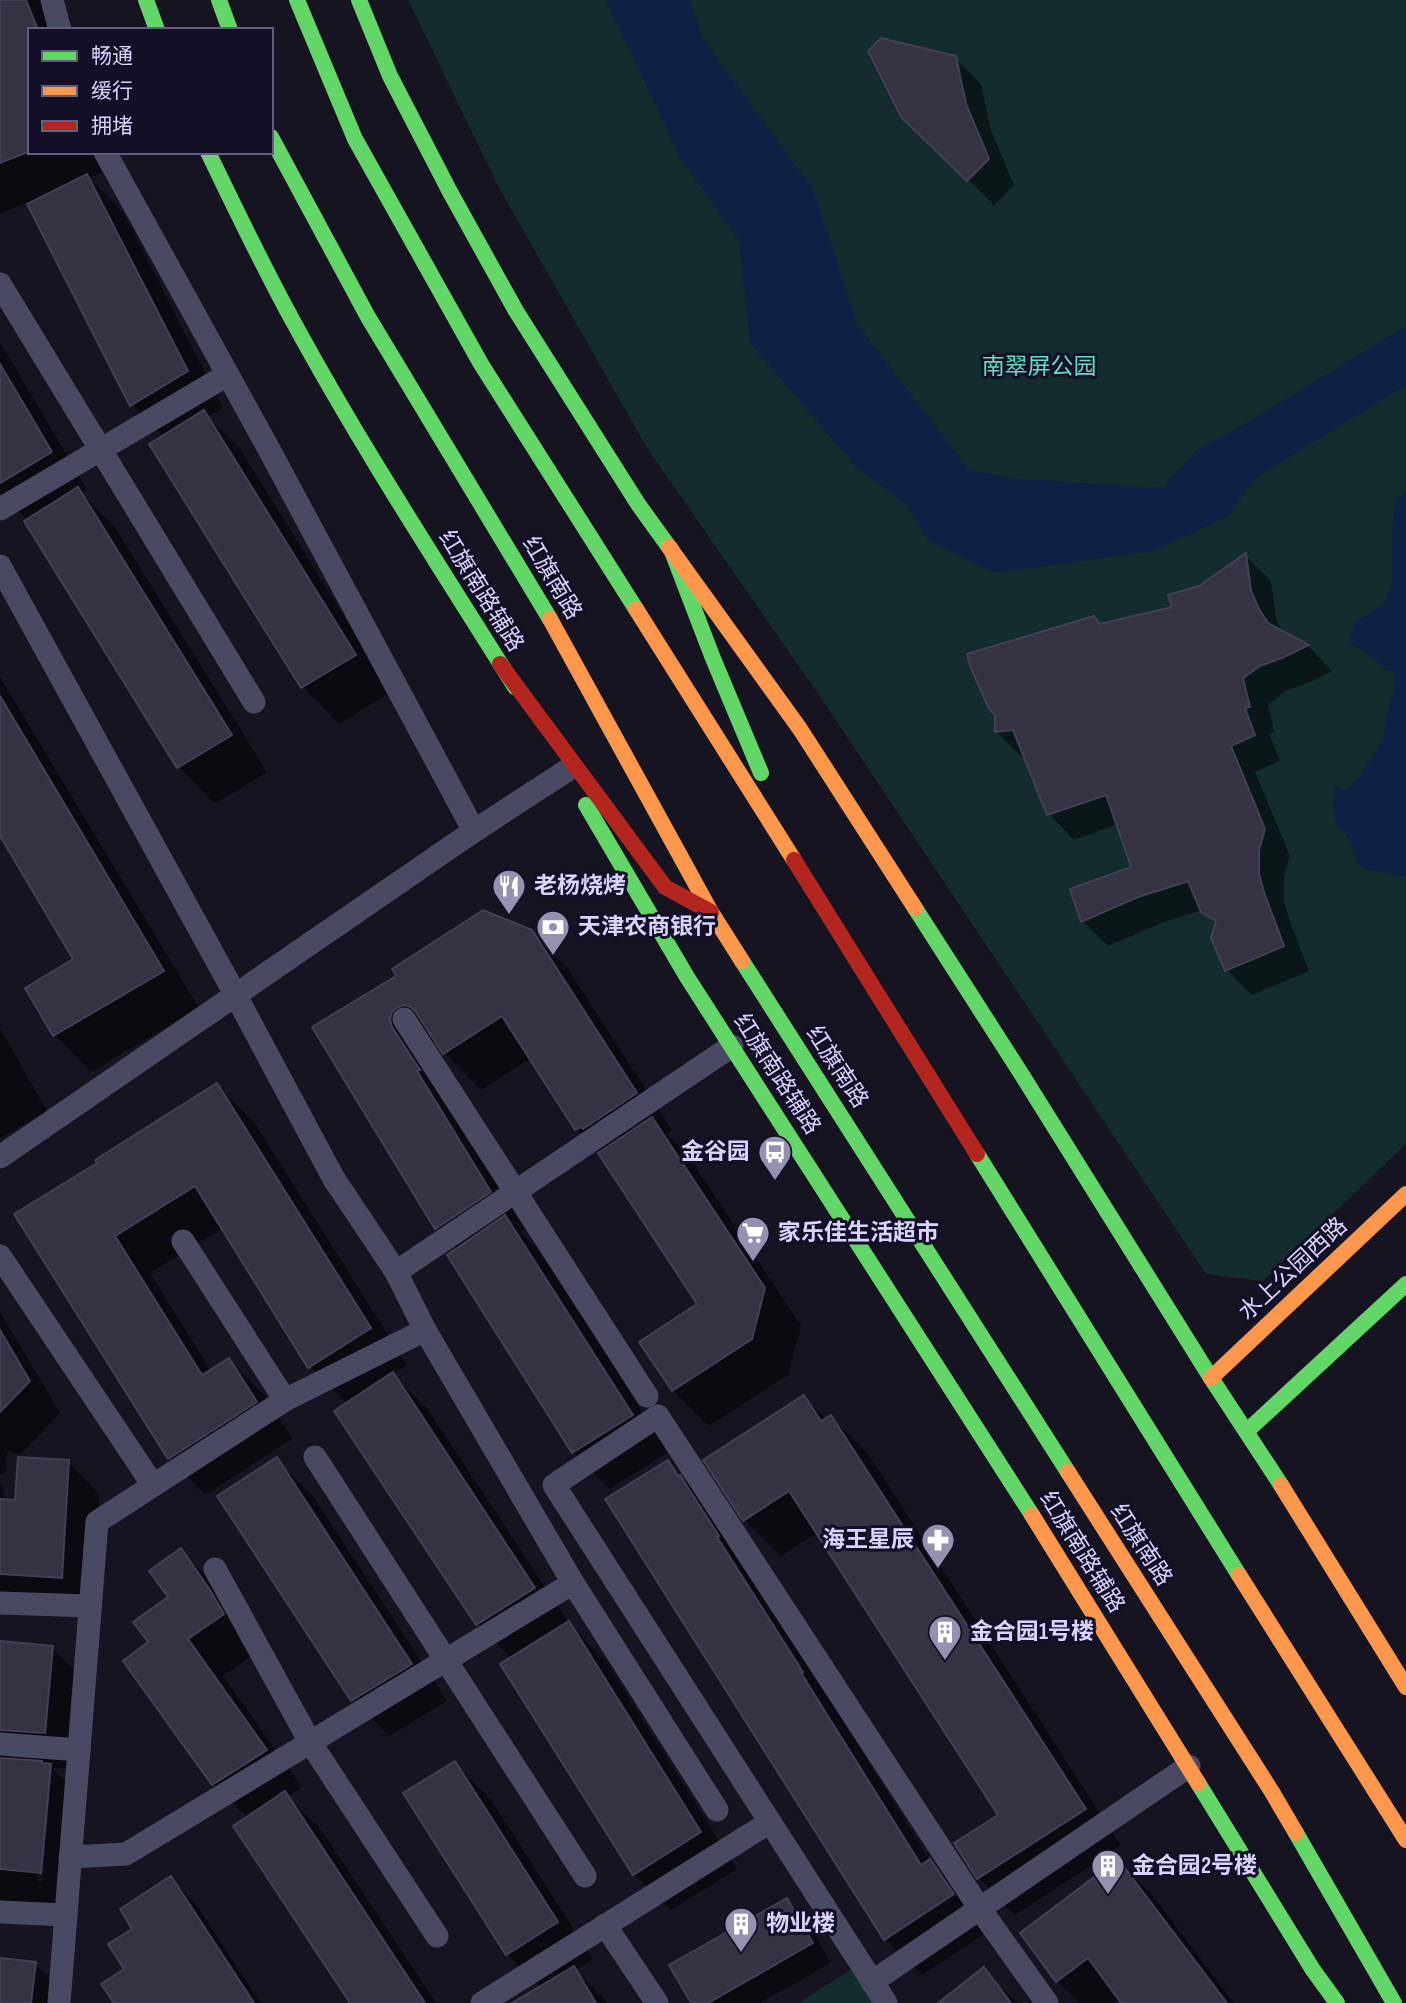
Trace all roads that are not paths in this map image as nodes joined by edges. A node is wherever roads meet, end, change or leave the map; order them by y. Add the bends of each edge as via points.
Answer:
1 (51, 0) edge
2 (146, 0) edge
3 (219, 0) edge
4 (297, 0) edge
5 (359, 0) edge
6 (59, 28) edge
7 (156, 28) edge
8 (229, 28) edge
9 (273, 141) edge
10 (106, 154) edge
11 (209, 154) edge
12 (0, 284) edge
13 (227, 374) junction
14 (99, 450) junction
15 (0, 509) edge
16 (671, 549) junction
17 (0, 566) edge
18 (500, 664) junction
19 (254, 702) dead end
20 (566, 771) junction
21 (474, 831) junction
22 (804, 875) junction
23 (711, 912) junction
24 (235, 994) junction
25 (404, 1019) dead end
26 (732, 1046) junction
27 (0, 1157) edge
28 (515, 1191) junction
29 (1406, 1194) edge
30 (183, 1241) dead end
31 (0, 1256) edge
32 (396, 1272) junction
33 (1406, 1284) edge
34 (425, 1330) junction
35 (1211, 1378) junction
36 (647, 1396) dead end
37 (285, 1400) junction
38 (1247, 1431) junction
39 (316, 1457) dead end
40 (153, 1485) junction
41 (215, 1569) dead end
42 (573, 1583) junction
43 (0, 1603) edge
44 (90, 1606) junction
45 (445, 1661) junction
46 (1406, 1687) edge
47 (310, 1742) junction
48 (0, 1744) edge
49 (79, 1750) junction
50 (1189, 1766) junction
51 (717, 1811) dead end
52 (770, 1822) junction
53 (1406, 1840) edge
54 (70, 1857) junction
55 (585, 1876) dead end
56 (980, 1909) junction
57 (0, 1912) edge
58 (66, 1915) junction
59 (606, 1925) junction
60 (436, 1936) dead end
61 (872, 1982) junction
62 (59, 2003) edge
63 (482, 2003) edge
64 (657, 2003) edge
65 (886, 2003) edge
66 (1047, 2003) edge
67 (1337, 2003) edge
68 (1394, 2003) edge

1 - 6 street
2 - 7 main road
3 - 8 main road
4 - 22 main road via 355,139 481,364
5 - 16 main road via 390,76 516,311
9 - 23 main road, 红旗南路 via 368,317 564,642
10 - 13 street
11 - 18 main road, 红旗南路辅路 via 294,324
12 - 14 street
13 - 14 street
13 - 21 street
14 - 15 street
14 - 19 street
16 - 22 main road
16 - 35 main road via 786,707
17 - 24 street
18 - 20 main road, 红旗南路辅路
18 - 23 main road via 665,887
20 - 21 street
20 - 26 main road, 红旗南路辅路
21 - 24 street
22 - 53 main road
23 - 68 main road, 红旗南路 via 1272,1793
24 - 27 street
24 - 32 street via 334,1179
25 - 28 street
26 - 28 street
26 - 50 main road, 红旗南路辅路
28 - 32 street
28 - 36 street
29 - 35 main road, 水上公园西路
30 - 37 street
31 - 40 street
32 - 34 street
33 - 38 main road
34 - 37 street
34 - 42 street
35 - 38 main road
37 - 40 street
38 - 46 main road
39 - 45 street
40 - 44 street via 97,1522
41 - 47 street
42 - 45 street
42 - 51 street
43 - 44 street
44 - 49 street
45 - 47 street
45 - 55 street
47 - 54 street via 126,1854
47 - 60 street
48 - 49 street
49 - 54 street
50 - 56 street
50 - 67 main road, 红旗南路辅路
52 - 56 street via 554,1485 658,1416
52 - 59 street
52 - 61 street
54 - 58 street
56 - 61 street
56 - 66 street
57 - 58 street
58 - 62 street
59 - 63 street
59 - 64 street
61 - 65 street

